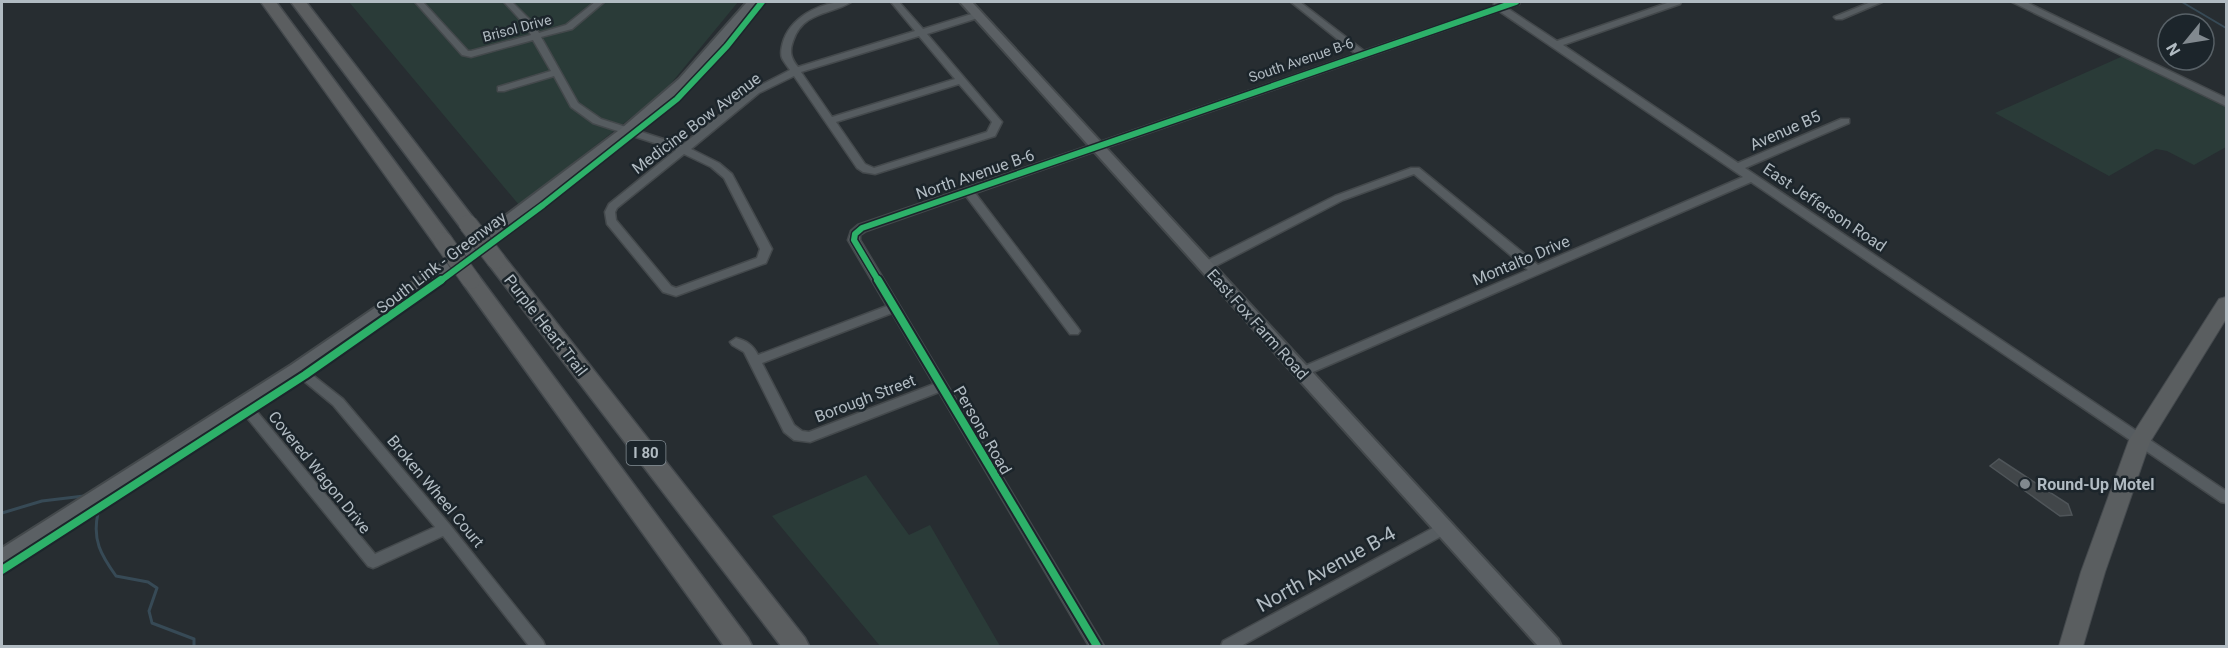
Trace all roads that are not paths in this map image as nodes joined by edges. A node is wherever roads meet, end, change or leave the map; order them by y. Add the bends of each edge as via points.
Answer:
1 (268, 2) edge
2 (298, 2) edge
3 (420, 2) edge
4 (508, 2) edge
5 (600, 2) edge
6 (753, 2) edge
7 (847, 2) edge
8 (895, 2) edge
9 (966, 2) edge
10 (1295, 2) edge
11 (1516, 2) edge
12 (1677, 2) edge
13 (1878, 2) edge
14 (2018, 2) edge
15 (1495, 4) edge
16 (978, 15) junction
17 (1839, 17) dead end
18 (921, 33) junction
19 (536, 37) junction
20 (1555, 45) junction
21 (1361, 54) junction
22 (796, 71) junction
23 (555, 73) junction
24 (961, 80) junction
25 (501, 89) dead end
26 (2226, 102) edge
27 (830, 120) junction
28 (1845, 121) dead end
29 (627, 131) junction
30 (1097, 146) junction
31 (683, 149) junction
32 (1737, 167) junction
33 (1752, 177) junction
34 (968, 191) junction
35 (862, 228) joint
36 (1206, 267) junction
37 (1537, 271) junction
38 (2226, 304) edge
39 (894, 308) junction
40 (1074, 331) dead end
41 (736, 342) dead end
42 (756, 361) junction
43 (297, 369) junction
44 (1302, 372) junction
45 (942, 386) junction
46 (240, 406) junction
47 (2140, 440) junction
48 (2226, 498) edge
49 (1444, 528) junction
50 (445, 529) junction
51 (2, 558) edge
52 (538, 646) edge
53 (739, 646) edge
54 (796, 646) edge
55 (1097, 646) edge
56 (1228, 646) edge
57 (1551, 646) edge
58 (2071, 646) edge

1 - 53 highway, Purple Heart Trail / I 80, bridge
2 - 54 highway, Purple Heart Trail / I 80, bridge
3 - 19 street, Brisol Drive via 468,54
4 - 19 street
5 - 19 street, Brisol Drive via 574,25
6 - 29 main road via 684,82
7 - 22 street via 806,16 788,36 786,57
8 - 18 street
9 - 16 main road, East Fox Farm Road
10 - 21 street
11 - 15 street, South Avenue B-6
12 - 20 street
13 - 17 street
14 - 26 street
15 - 20 street, East Jefferson Road
15 - 21 street, South Avenue B-6
16 - 18 street, Medicine Bow Avenue
16 - 30 main road, East Fox Farm Road
18 - 22 street, Medicine Bow Avenue
18 - 24 street
19 - 23 street
20 - 32 street, East Jefferson Road
21 - 30 street, South Avenue B-6
22 - 27 street
22 - 31 street, Medicine Bow Avenue via 756,91
23 - 25 street
23 - 29 street via 574,105 597,121
24 - 27 street
24 - 27 street via 997,122 991,134 884,170 861,166
28 - 32 street, Avenue B5
29 - 31 street
29 - 43 main road via 469,251
30 - 34 street, North Avenue B-6
30 - 36 main road, East Fox Farm Road
31 - 31 street, Medicine Bow Avenue via 610,212 611,221 667,289 676,292 762,260 766,249 728,176
32 - 33 street, East Jefferson Road
33 - 37 street, Montalto Drive
33 - 47 street, East Jefferson Road
34 - 35 street, North Avenue B-6
34 - 40 street
35 - 39 street, Persons Road via 854,240
36 - 37 street via 1339,198 1415,170
36 - 44 main road, East Fox Farm Road
37 - 44 street, Montalto Drive
38 - 47 highway
39 - 42 street
39 - 45 street, Persons Road
41 - 42 street via 749,349
42 - 45 street, Borough Street via 789,428 799,436 810,437
43 - 46 main road
43 - 50 street, Broken Wheel Court via 338,402
44 - 49 main road, East Fox Farm Road
45 - 55 street, Persons Road
46 - 50 street, Covered Wagon Drive via 249,411 373,562
46 - 51 main road
47 - 48 street, East Jefferson Road
47 - 58 highway
49 - 56 street, North Avenue B-4
49 - 57 main road, East Fox Farm Road
50 - 52 street, Broken Wheel Court

